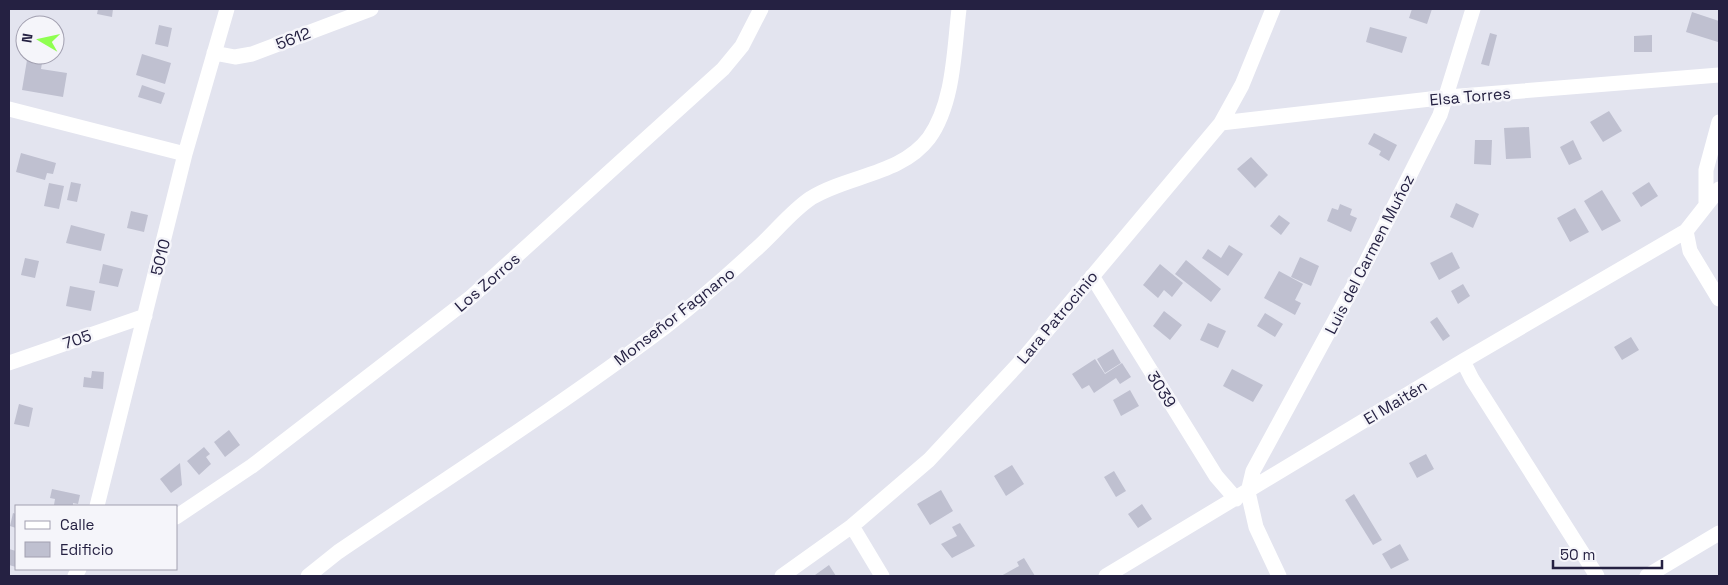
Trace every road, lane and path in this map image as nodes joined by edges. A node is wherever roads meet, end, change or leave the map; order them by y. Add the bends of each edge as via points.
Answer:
1 (226, 9) edge
2 (371, 9) edge
3 (761, 9) edge
4 (959, 9) edge
5 (1273, 9) edge
6 (1473, 9) edge
7 (214, 53) junction
8 (1719, 75) edge
9 (1448, 97) junction
10 (9, 109) edge
11 (1719, 122) edge
12 (1221, 123) junction
13 (184, 154) junction
14 (1719, 188) edge
15 (1706, 204) junction
16 (1686, 230) junction
17 (1092, 276) junction
18 (1719, 299) edge
19 (145, 316) junction
20 (1462, 361) junction
21 (9, 363) edge
22 (1242, 495) junction
23 (97, 505) edge
24 (178, 516) edge
25 (852, 526) junction
26 (1719, 533) edge
27 (308, 576) edge
28 (782, 576) edge
29 (882, 576) edge
30 (1106, 576) edge
31 (1279, 576) edge
32 (1597, 576) edge
33 (1647, 576) edge

1 - 7 street, 5010
2 - 7 street, 5612 via 252,54 235,57
3 - 24 street, Los Zorros via 742,46 723,69 470,298 252,466
4 - 27 street, Monseñor Fagnano via 949,87 941,115 918,151 901,162 810,199 667,326 338,552
5 - 12 street, Lara Patrocinio via 1242,85
6 - 9 street, Luis del Carmen Muñoz
7 - 13 street, 5010
8 - 9 street, Elsa Torres
9 - 12 street, Elsa Torres
9 - 22 street, Luis del Carmen Muñoz via 1360,274
10 - 13 street
11 - 15 street via 1706,170
12 - 17 street, Lara Patrocinio
13 - 19 street, 5010
14 - 15 street
15 - 16 street
16 - 18 street via 1690,251
16 - 20 street, El Maitén
17 - 22 street, 3039 via 1216,476
17 - 25 street, Lara Patrocinio via 1023,359 929,460
19 - 21 street, 705
19 - 23 street, 5010
20 - 22 street, El Maitén
20 - 32 street
22 - 30 street, El Maitén
22 - 31 street
25 - 28 street, Lara Patrocinio
25 - 29 street
26 - 33 street

